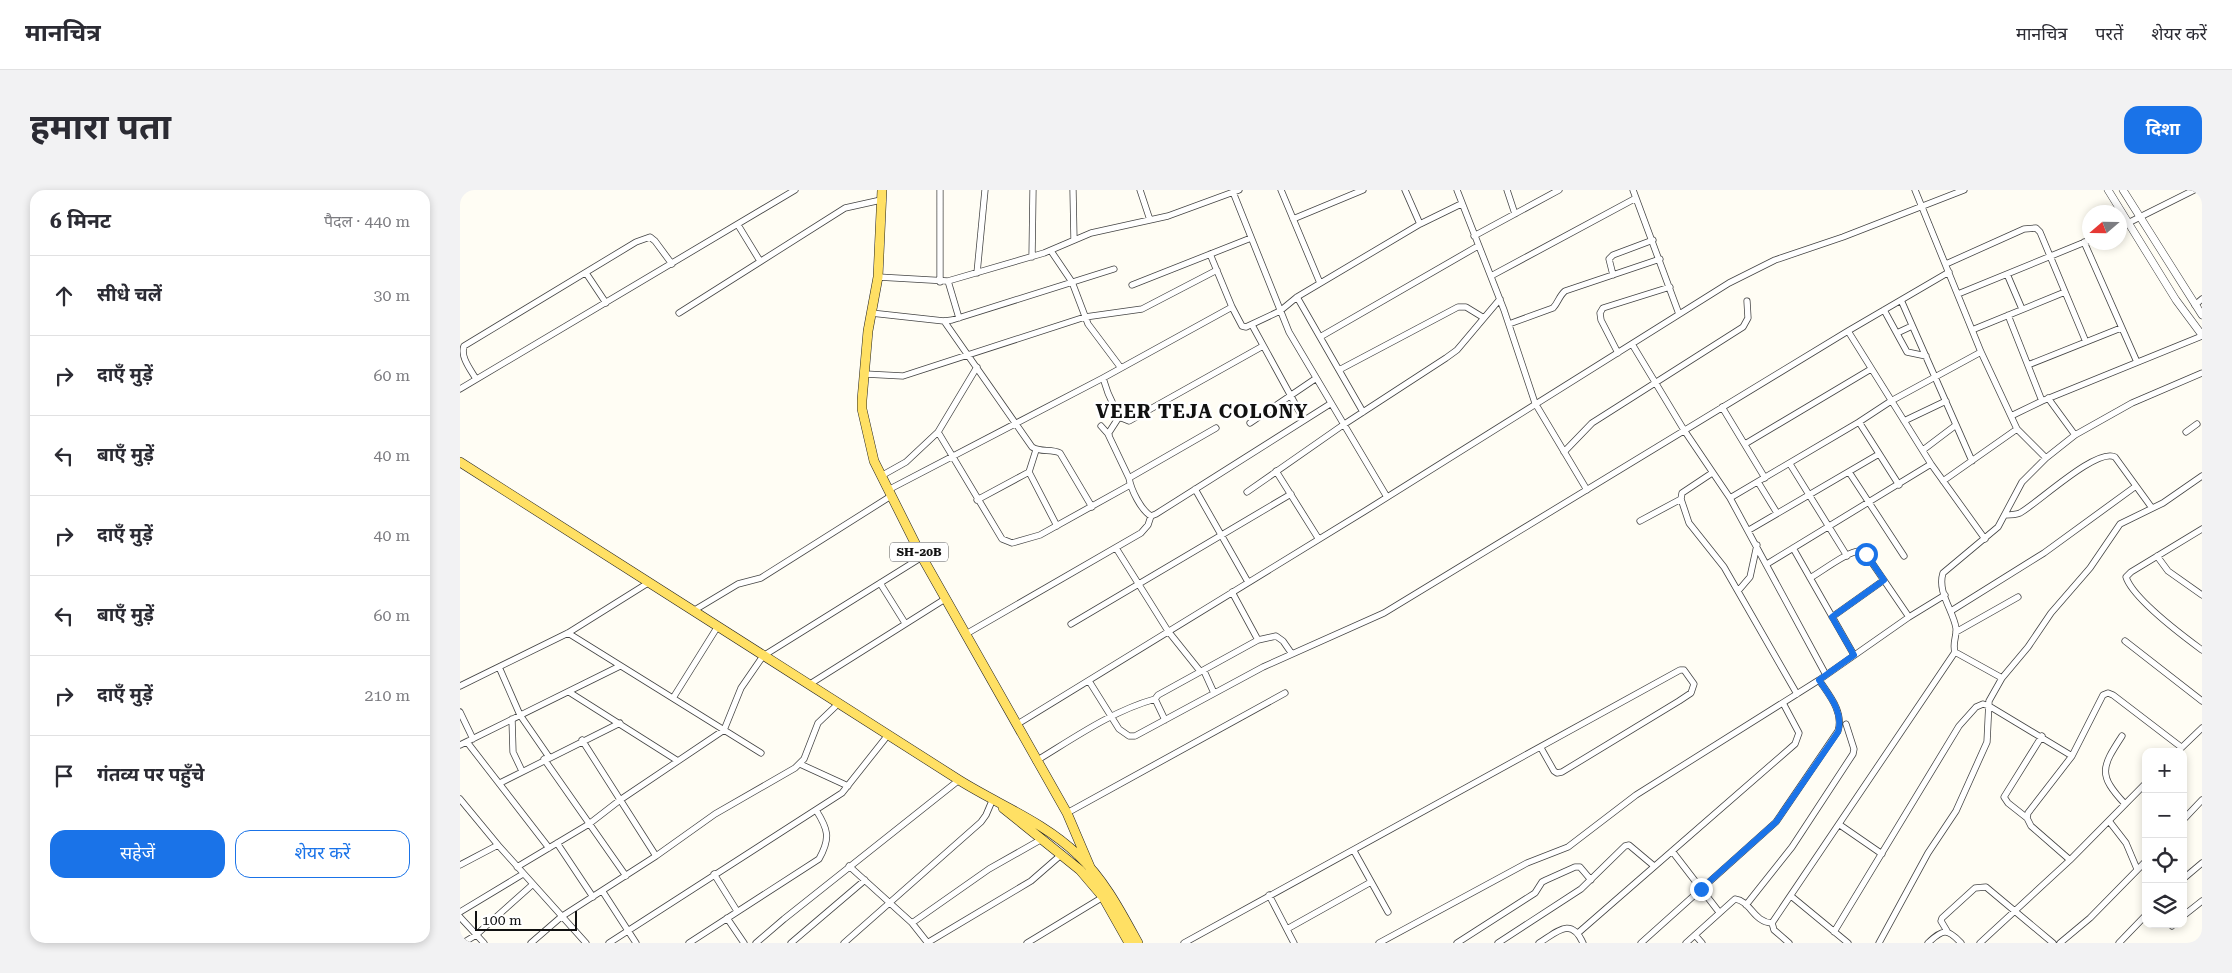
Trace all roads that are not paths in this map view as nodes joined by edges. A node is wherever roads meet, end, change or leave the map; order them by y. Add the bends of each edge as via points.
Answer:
1 (795, 190) edge
2 (882, 190) edge
3 (940, 190) edge
4 (985, 190) edge
5 (1033, 190) edge
6 (1074, 190) edge
7 (1140, 190) edge
8 (1281, 190) edge
9 (1363, 190) edge
10 (1405, 190) edge
11 (1457, 190) edge
12 (1507, 190) edge
13 (1559, 190) edge
14 (1633, 190) edge
15 (1915, 190) edge
16 (1964, 190) edge
17 (2108, 190) edge
18 (2123, 190) edge
19 (2194, 190) edge
20 (1236, 191) edge
21 (1636, 198) junction
22 (881, 200) junction
23 (1461, 204) junction
24 (1922, 206) junction
25 (1515, 214) junction
26 (2140, 218) junction
27 (1293, 219) junction
28 (1150, 220) junction
29 (2129, 223) junction
30 (1420, 224) junction
31 (738, 225) junction
32 (1474, 236) junction
33 (1251, 238) junction
34 (1074, 240) junction
35 (1653, 240) junction
36 (2082, 243) edge
37 (1478, 246) junction
38 (2091, 250) edge
39 (1052, 251) junction
40 (1210, 254) junction
41 (2050, 256) junction
42 (1032, 257) junction
43 (1660, 259) junction
44 (760, 261) junction
45 (672, 264) junction
46 (1946, 264) junction
47 (1114, 269) dead end
48 (1217, 270) junction
49 (1949, 272) junction
50 (978, 273) junction
51 (586, 274) junction
52 (2007, 274) junction
53 (1613, 275) junction
54 (1491, 276) junction
55 (878, 277) junction
56 (948, 281) junction
57 (940, 282) junction
58 (1072, 282) junction
59 (1320, 283) junction
60 (1132, 285) dead end
61 (1670, 287) junction
62 (2065, 292) junction
63 (1958, 294) junction
64 (1297, 297) junction
65 (1500, 299) junction
66 (2202, 299) edge
67 (1901, 300) junction
68 (1747, 301) dead end
69 (606, 304) junction
70 (2195, 305) junction
71 (1232, 307) junction
72 (2022, 309) junction
73 (1884, 310) junction
74 (1280, 311) junction
75 (679, 312) dead end
76 (871, 313) junction
77 (1680, 314) junction
78 (2008, 315) junction
79 (2202, 315) edge
80 (1085, 317) junction
81 (959, 318) junction
82 (1484, 318) junction
83 (944, 321) junction
84 (1509, 324) junction
85 (1252, 325) junction
86 (1912, 326) junction
87 (2121, 328) junction
88 (1972, 330) junction
89 (1848, 331) junction
90 (1897, 333) junction
91 (2202, 335) edge
92 (1320, 337) junction
93 (2086, 342) junction
94 (1632, 344) junction
95 (1263, 346) junction
96 (1981, 352) junction
97 (1618, 353) junction
98 (969, 356) junction
99 (1926, 356) junction
100 (2137, 362) junction
101 (2028, 365) junction
102 (977, 367) junction
103 (1121, 368) junction
104 (1871, 369) junction
105 (1339, 370) junction
106 (2202, 373) edge
107 (864, 374) junction
108 (1935, 376) junction
109 (1104, 378) junction
110 (476, 379) junction
111 (1315, 379) junction
112 (1656, 383) junction
113 (460, 389) edge
114 (1290, 396) junction
115 (2045, 399) junction
116 (1892, 401) junction
117 (1946, 402) junction
118 (1535, 403) junction
119 (1330, 404) junction
120 (1722, 407) junction
121 (1363, 412) junction
122 (2011, 416) junction
123 (1119, 417) junction
124 (1304, 420) junction
125 (1904, 421) junction
126 (1859, 422) junction
127 (1250, 423) dead end
128 (1016, 424) junction
129 (2197, 424) dead end
130 (1343, 425) junction
131 (1956, 425) junction
132 (1101, 426) dead end
133 (1216, 428) dead end
134 (2017, 429) junction
135 (1684, 430) junction
136 (938, 432) junction
137 (2186, 432) dead end
138 (2075, 435) junction
139 (1109, 436) junction
140 (1745, 444) junction
141 (1036, 450) junction
142 (1923, 450) junction
143 (1564, 452) junction
144 (1879, 454) junction
145 (954, 456) junction
146 (2046, 458) junction
147 (1972, 461) junction
148 (460, 462) edge
149 (1790, 464) junction
150 (1931, 464) junction
151 (1276, 471) junction
152 (1029, 472) junction
153 (1849, 472) junction
154 (1712, 473) junction
155 (882, 476) junction
156 (2202, 476) edge
157 (1765, 478) junction
158 (1943, 481) junction
159 (1130, 482) junction
160 (1758, 482) junction
161 (1899, 484) junction
162 (2136, 486) junction
163 (1195, 490) junction
164 (1587, 490) junction
165 (1247, 492) dead end
166 (890, 493) junction
167 (1291, 494) junction
168 (1808, 495) junction
169 (1387, 497) junction
170 (1730, 498) junction
171 (1681, 499) junction
172 (978, 500) junction
173 (1869, 504) junction
174 (1092, 507) junction
175 (2152, 508) junction
176 (1777, 513) junction
177 (2005, 515) junction
178 (1151, 516) junction
179 (1640, 520) dead end
180 (1057, 526) junction
181 (1828, 527) junction
182 (2202, 529) edge
183 (1749, 530) junction
184 (1221, 536) junction
185 (1318, 538) junction
186 (1985, 539) junction
187 (1757, 546) junction
188 (1116, 548) junction
189 (1793, 548) junction
190 (1847, 556) junction
191 (1904, 556) dead end
192 (2157, 556) junction
193 (922, 557) junction
194 (1767, 564) junction
195 (1810, 578) junction
196 (1884, 580) junction
197 (1248, 582) junction
198 (648, 583) junction
199 (880, 583) junction
200 (1138, 585) junction
201 (1738, 591) junction
202 (1232, 592) junction
203 (1945, 595) junction
204 (2202, 595) edge
205 (2018, 597) dead end
206 (945, 599) junction
207 (1951, 611) junction
208 (693, 612) junction
209 (1832, 617) junction
210 (1909, 617) junction
211 (905, 623) junction
212 (1071, 624) dead end
213 (718, 626) junction
214 (1168, 631) junction
215 (1956, 632) junction
216 (568, 633) junction
217 (966, 634) junction
218 (1258, 640) junction
219 (2125, 641) dead end
220 (2202, 650) edge
221 (1955, 652) junction
222 (1292, 654) junction
223 (1854, 655) junction
224 (764, 656) junction
225 (620, 666) junction
226 (500, 667) junction
227 (1200, 671) junction
228 (1826, 675) junction
229 (2002, 678) junction
230 (1819, 680) junction
231 (1089, 682) junction
232 (810, 684) junction
233 (460, 686) edge
234 (569, 692) junction
235 (1214, 693) junction
236 (1285, 693) dead end
237 (1797, 694) junction
238 (673, 698) junction
239 (1155, 699) junction
240 (2202, 701) edge
241 (838, 703) junction
242 (1783, 703) junction
243 (1989, 706) junction
244 (460, 712) edge
245 (520, 715) junction
246 (1111, 716) junction
247 (512, 719) junction
248 (1165, 720) junction
249 (620, 723) junction
250 (1846, 724) dead end
251 (1016, 725) junction
252 (2202, 728) edge
253 (724, 730) junction
254 (888, 735) junction
255 (2042, 736) junction
256 (2122, 736) dead end
257 (470, 740) junction
258 (582, 740) junction
259 (460, 746) edge
260 (1542, 748) junction
261 (2177, 748) edge
262 (2181, 748) edge
263 (761, 753) dead end
264 (2072, 756) junction
265 (546, 758) junction
266 (678, 761) junction
267 (1036, 761) junction
268 (800, 764) junction
269 (522, 771) junction
270 (959, 780) junction
271 (500, 783) junction
272 (848, 786) junction
273 (2142, 787) edge
274 (460, 798) edge
275 (620, 800) junction
276 (2202, 800) edge
277 (995, 802) junction
278 (2125, 804) junction
279 (816, 810) junction
280 (1067, 813) junction
281 (2187, 816) edge
282 (2027, 818) junction
283 (2108, 821) junction
284 (589, 824) junction
285 (1840, 825) junction
286 (1042, 839) junction
287 (557, 843) junction
288 (498, 845) junction
289 (549, 848) junction
290 (1354, 851) junction
291 (1672, 851) junction
292 (1062, 854) junction
293 (1882, 854) junction
294 (656, 856) junction
295 (2070, 860) junction
296 (2202, 862) edge
297 (2142, 864) edge
298 (460, 866) edge
299 (849, 866) junction
300 (1654, 866) junction
301 (517, 867) junction
302 (1090, 867) junction
303 (2138, 869) junction
304 (523, 874) junction
305 (714, 874) junction
306 (626, 876) junction
307 (2187, 876) edge
308 (865, 880) junction
309 (1591, 880) junction
310 (1371, 882) junction
311 (1092, 883) junction
312 (532, 885) junction
313 (1701, 889) junction
314 (603, 892) junction
315 (1269, 895) junction
316 (1791, 896) junction
317 (594, 897) junction
318 (1103, 897) junction
319 (2202, 902) edge
320 (891, 903) junction
321 (1746, 905) junction
322 (737, 911) junction
323 (2014, 911) junction
324 (460, 912) edge
325 (1388, 912) dead end
326 (1719, 912) junction
327 (2187, 913) edge
328 (460, 917) edge
329 (561, 917) junction
330 (727, 918) junction
331 (2142, 919) edge
332 (912, 922) junction
333 (1772, 924) junction
334 (1287, 929) junction
335 (628, 931) junction
336 (1947, 931) junction
337 (1834, 932) junction
338 (1578, 933) junction
339 (476, 935) junction
340 (1695, 935) junction
341 (1781, 941) edge
342 (463, 943) edge
343 (484, 943) edge
344 (531, 943) edge
345 (586, 943) edge
346 (610, 943) edge
347 (636, 943) edge
348 (689, 943) edge
349 (744, 943) edge
350 (756, 943) edge
351 (791, 943) edge
352 (844, 943) edge
353 (927, 943) edge
354 (1027, 943) edge
355 (1129, 943) edge
356 (1138, 943) edge
357 (1184, 943) edge
358 (1294, 943) edge
359 (1379, 943) edge
360 (1457, 943) edge
361 (1498, 943) edge
362 (1539, 943) edge
363 (1583, 943) edge
364 (1641, 943) edge
365 (1686, 943) edge
366 (1702, 943) edge
367 (1789, 943) edge
368 (1848, 943) edge
369 (1879, 943) edge
370 (1928, 943) edge
371 (1961, 943) edge
372 (1980, 943) edge
373 (2053, 943) edge
374 (2060, 943) edge
375 (2119, 943) edge

1 - 31 street
2 - 22 main road, SH-20B
3 - 57 street
4 - 50 street
5 - 42 street
6 - 34 street
7 - 28 street
8 - 27 street
9 - 27 street
10 - 30 street
11 - 23 street
12 - 25 street
13 - 25 street
14 - 21 street
15 - 24 street
16 - 24 street
17 - 29 street
18 - 26 street
19 - 26 street
20 - 28 street
20 - 33 street
21 - 35 street
21 - 54 street
22 - 44 street via 845,208
22 - 55 main road, SH-20B
23 - 30 street
23 - 32 street
24 - 46 street
24 - 77 street via 1775,260 1729,283
25 - 32 street
26 - 29 street
26 - 70 street
27 - 59 street
28 - 34 street
29 - 91 street via 2176,300
30 - 59 street
31 - 44 street
31 - 45 street
32 - 37 street
33 - 40 street
33 - 74 street
34 - 39 street
35 - 43 street
35 - 53 street via 1613,255 1609,259
36 - 41 street
37 - 54 street
37 - 92 street
38 - 87 street
39 - 42 street
39 - 58 street
40 - 48 street
40 - 60 street
41 - 46 street via 2040,232 2030,227
41 - 52 street
41 - 62 street
42 - 50 street
43 - 53 street
43 - 61 street
44 - 75 street
45 - 51 street via 650,237 636,242
45 - 69 street
46 - 49 street
47 - 58 street
48 - 71 street
48 - 80 street via 1142,308
49 - 63 street
49 - 67 street
50 - 56 street
51 - 69 street
51 - 110 street via 464,346 464,357
52 - 63 street
52 - 72 street
53 - 84 street via 1565,291 1553,308
54 - 65 street
55 - 57 street
55 - 76 main road, SH-20B
56 - 57 street
56 - 81 street
58 - 80 street
58 - 81 street
59 - 64 street
61 - 77 street
61 - 97 street via 1603,308 1601,320
62 - 72 street
62 - 93 street
63 - 88 street
64 - 74 street
64 - 92 street
65 - 82 street
65 - 84 street
66 - 70 street
67 - 73 street
67 - 86 street
68 - 112 street via 1748,318 1743,327
69 - 110 street
70 - 79 street
71 - 85 street via 1242,326
71 - 103 street
72 - 78 street
73 - 89 street
73 - 90 street
74 - 85 street
74 - 111 street
76 - 83 street
76 - 107 main road, SH-20B
77 - 94 street
78 - 88 street
78 - 101 street
80 - 98 street
80 - 103 street
81 - 83 street
82 - 105 street via 1466,307 1458,307
82 - 121 street via 1457,350
83 - 98 street
84 - 118 street
85 - 95 street
86 - 90 street
86 - 99 street
87 - 93 street
87 - 100 street
88 - 96 street
89 - 104 street
89 - 120 street
90 - 99 street via 1907,352
91 - 100 street
92 - 105 street
93 - 101 street
94 - 97 street
94 - 112 street
95 - 114 street
95 - 123 street via 1136,419
96 - 108 street
96 - 122 street
97 - 118 street
98 - 102 street
98 - 107 street via 903,376
99 - 108 street
100 - 115 street
101 - 115 street
102 - 128 street
102 - 136 street
103 - 109 street
104 - 116 street
104 - 140 street
105 - 121 street
106 - 138 street via 2132,403
107 - 155 main road, SH-20B via 862,409 871,451
108 - 116 street
108 - 117 street
109 - 123 street
109 - 128 street
110 - 113 street
111 - 114 street
111 - 119 street
112 - 135 street
112 - 143 street via 1592,423
114 - 124 street
114 - 127 street
115 - 122 street
115 - 138 street
116 - 125 street
116 - 126 street
117 - 125 street
117 - 131 street
118 - 143 street
118 - 169 street
119 - 124 street
119 - 130 street
120 - 135 street
120 - 140 street
121 - 130 street
122 - 134 street
123 - 139 street
124 - 163 street
125 - 142 street
126 - 144 street
126 - 149 street
128 - 141 street
128 - 145 street
129 - 137 street
130 - 151 street
130 - 169 street
131 - 142 street
131 - 147 street
132 - 139 street
133 - 159 street
134 - 146 street
134 - 147 street
135 - 154 street
135 - 164 street
136 - 145 street
136 - 155 street via 906,462
138 - 146 street
139 - 159 street
140 - 157 street
141 - 152 street
141 - 174 street via 1056,450 1064,456
142 - 150 street
143 - 164 street
144 - 153 street
144 - 161 street
145 - 166 street
145 - 172 street
146 - 177 street via 2022,482
147 - 158 street
148 - 198 main road
149 - 157 street
149 - 168 street
150 - 158 street
150 - 161 street
151 - 165 street
151 - 167 street
152 - 172 street
152 - 180 street
153 - 168 street
153 - 173 street
154 - 170 street
154 - 171 street via 1682,493
155 - 166 main road, SH-20B
156 - 175 street
157 - 160 street
158 - 186 street
159 - 174 street
159 - 178 street via 1146,513
160 - 170 street
160 - 176 street
161 - 173 street
162 - 175 street
162 - 177 street via 2115,457 2105,455 2020,513
162 - 207 street via 2044,553
163 - 178 street
163 - 184 street
164 - 222 street via 1378,616
166 - 193 main road, SH-20B
166 - 208 street via 761,578 738,584
167 - 184 street
167 - 185 street
168 - 176 street
168 - 181 street
169 - 185 street
170 - 183 street
171 - 179 street
171 - 201 street via 1689,523 1724,567
172 - 180 street via 1007,542 1035,538
173 - 181 street
173 - 191 street
174 - 180 street
175 - 229 street via 2117,528 2090,568
176 - 183 street
177 - 186 street
178 - 188 street via 1145,530
181 - 189 street
181 - 190 street
182 - 192 street
183 - 187 street
184 - 197 street
184 - 200 street
185 - 197 street
186 - 203 street via 1943,573
187 - 194 street
187 - 201 street via 1750,577
188 - 200 street
188 - 217 street
189 - 194 street
189 - 195 street
190 - 195 street
190 - 196 street via 1862,551
192 - 204 street via 2168,571
192 - 220 street via 2127,574 2128,582 2176,630
193 - 199 street
193 - 206 main road, SH-20B
194 - 228 street
195 - 209 street
196 - 209 street
196 - 210 street
197 - 202 street
198 - 208 main road
198 - 216 street
199 - 211 street
199 - 224 street
200 - 212 street
200 - 214 street
201 - 237 street
202 - 214 street
202 - 218 street
203 - 207 street
203 - 210 street
205 - 215 street
206 - 211 street
206 - 217 main road, SH-20B
207 - 215 street
208 - 213 main road
209 - 223 street
210 - 223 street
211 - 232 street
213 - 224 main road
213 - 238 street
214 - 227 street
214 - 231 street
215 - 221 street
216 - 225 street
216 - 226 street
217 - 251 main road, SH-20B
218 - 222 street via 1276,636
218 - 227 street
219 - 240 street
221 - 229 street
221 - 285 street
222 - 235 street
223 - 228 street
224 - 232 main road
224 - 253 street via 741,688
225 - 234 street
225 - 238 street
226 - 233 street
226 - 245 street
227 - 235 street via 1204,671
227 - 239 street
228 - 230 street
229 - 243 street
230 - 237 street
230 - 313 street via 1839,713 1838,732 1776,822
231 - 246 street
231 - 251 street
232 - 241 main road
234 - 245 street
234 - 249 street
235 - 248 street
236 - 280 street
237 - 242 street
238 - 253 street
239 - 246 street
239 - 248 street
241 - 254 main road
241 - 268 street via 818,723
242 - 291 street via 1799,733 1794,744
242 - 359 street via 1636,795 1568,847 1527,863
243 - 255 street
243 - 293 street via 1980,705 1959,726
243 - 369 street via 1987,742 1956,811 1928,853
244 - 257 street
245 - 247 street
245 - 265 street
246 - 248 street via 1129,736
246 - 267 street
247 - 257 street
247 - 269 street via 513,752
249 - 258 street
249 - 266 street
250 - 321 street via 1853,754 1792,847
251 - 267 main road, SH-20B
252 - 262 street
253 - 263 street
253 - 266 street
254 - 270 main road
254 - 272 street
255 - 264 street
255 - 282 street via 2004,797
256 - 278 street via 2107,759 2106,777 2110,788
257 - 259 street
257 - 271 street
258 - 265 street
258 - 275 street
260 - 260 street via 1680,670 1688,673 1694,684 1691,693 1562,772 1554,771
260 - 290 street
261 - 264 street via 2108,693 2100,699
264 - 282 street via 2028,812
265 - 269 street
265 - 284 street
266 - 275 street
267 - 280 main road, SH-20B
268 - 272 street
268 - 294 street via 715,814
269 - 271 street
270 - 277 main road
270 - 299 street
271 - 289 street
272 - 279 street
273 - 278 street
274 - 288 street
275 - 284 street
275 - 294 street
276 - 281 street
277 - 286 main road
277 - 302 main road via 1040,826
277 - 320 street via 981,822
278 - 283 street
279 - 305 street
279 - 322 street via 828,834 819,859
280 - 302 main road, SH-20B
282 - 295 street via 2031,826
283 - 295 street
283 - 303 street via 2126,843
284 - 287 street
284 - 306 street
285 - 293 street
285 - 316 street
286 - 292 main road
286 - 332 street via 989,869
287 - 289 street
287 - 317 street
288 - 298 street
288 - 301 street
289 - 301 street
290 - 310 street
290 - 315 street
291 - 300 street
291 - 313 street
292 - 311 main road
292 - 353 street via 1031,881
293 - 337 street
294 - 306 street
295 - 323 street
296 - 307 street
297 - 303 street
299 - 308 street
299 - 350 street
300 - 309 street via 1630,845 1620,850
300 - 338 street
301 - 304 street
302 - 311 main road, SH-20B
302 - 356 main road via 1105,886
303 - 374 street via 2090,918
304 - 312 street
304 - 324 street
305 - 322 street
305 - 335 street
306 - 314 street
308 - 320 street
308 - 351 street
309 - 360 street via 1580,867 1575,867 1546,880 1535,893
309 - 361 street
310 - 325 street
310 - 334 street
311 - 318 main road
312 - 329 street
312 - 339 street
313 - 326 street
313 - 364 street
314 - 317 street
314 - 335 street
315 - 334 street
315 - 357 street
316 - 333 street
316 - 337 street
317 - 329 street
318 - 354 street
318 - 355 main road
319 - 327 street
320 - 332 street
320 - 352 street
321 - 326 street via 1735,898
321 - 333 street via 1760,920
322 - 330 street
323 - 336 street via 1981,886 1942,918
323 - 372 street
323 - 373 street
326 - 340 street
328 - 339 street
329 - 344 street
329 - 345 street
330 - 348 street
330 - 349 street
331 - 375 street
332 - 353 street
333 - 341 street
334 - 358 street
335 - 346 street
335 - 347 street
336 - 370 street
336 - 371 street
337 - 368 street
338 - 362 street via 1572,928 1561,929
338 - 363 street
339 - 342 street
339 - 343 street
340 - 365 street
340 - 366 street
341 - 367 street

